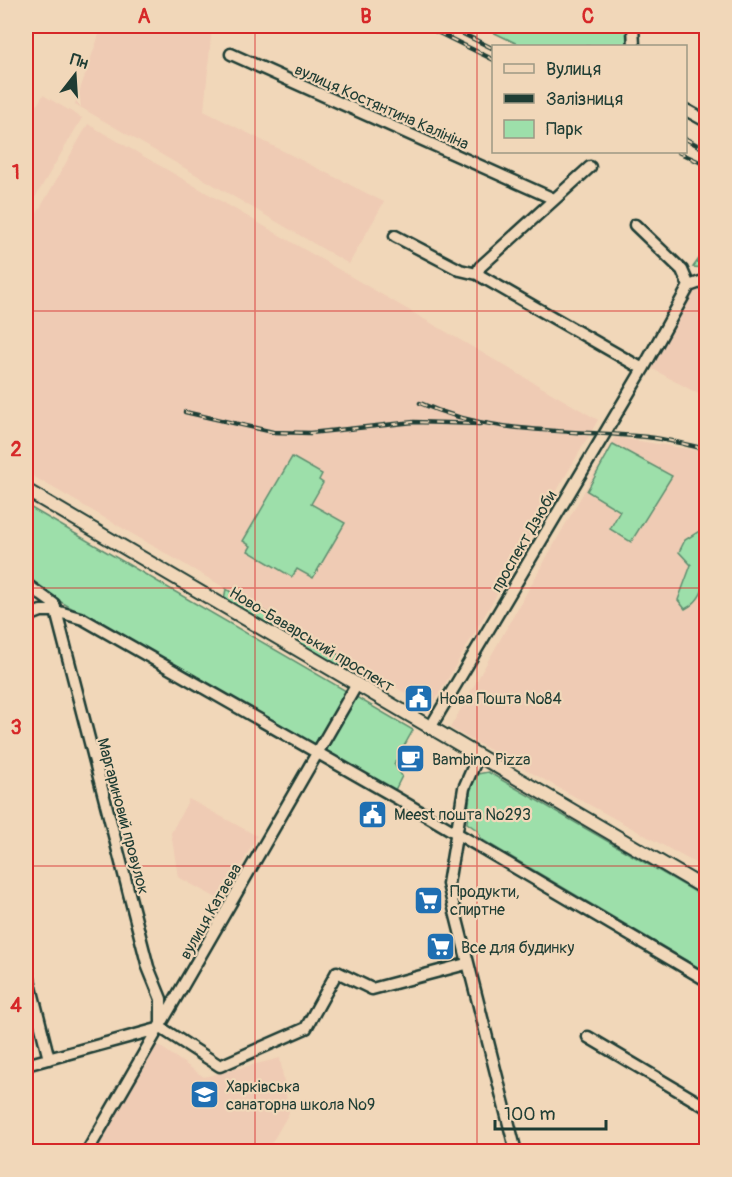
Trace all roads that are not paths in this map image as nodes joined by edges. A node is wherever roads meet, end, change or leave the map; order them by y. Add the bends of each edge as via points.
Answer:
1 (633, 26) edge
2 (634, 45) edge
3 (231, 54) dead end
4 (687, 112) edge
5 (706, 121) edge
6 (590, 167) dead end
7 (554, 199) junction
8 (635, 225) dead end
9 (395, 236) dead end
10 (477, 274) junction
11 (706, 280) edge
12 (689, 286) junction
13 (643, 369) junction
14 (26, 490) edge
15 (26, 584) edge
16 (56, 611) junction
17 (26, 617) edge
18 (357, 684) junction
19 (430, 728) junction
20 (318, 753) junction
21 (477, 756) junction
22 (455, 832) junction
23 (706, 889) edge
24 (466, 964) junction
25 (26, 967) edge
26 (706, 980) edge
27 (161, 1028) junction
28 (588, 1037) dead end
29 (49, 1059) junction
30 (26, 1065) edge
31 (706, 1107) edge
32 (87, 1152) edge
33 (516, 1152) edge

1 - 2 street
3 - 7 street, вулиця Костянтина Калініна
4 - 5 street
6 - 7 street
7 - 10 street
8 - 12 street via 682,270
9 - 10 street via 460,270
10 - 13 street
11 - 12 street
12 - 13 street
13 - 19 street, проспект Дзюби
14 - 18 main road, Ново-Баварський проспект
15 - 16 street via 54,604
16 - 17 street
16 - 20 street via 83,619
16 - 27 street, Маргариновий провулок via 148,968 161,999
18 - 19 main road, Ново-Баварський проспект
18 - 20 street, вулиця Катаєва
19 - 21 main road, Ново-Баварський проспект
20 - 22 street
20 - 27 street, вулиця Катаєва
21 - 22 street via 464,788
21 - 23 main road, Ново-Баварський проспект
22 - 24 street via 448,884
22 - 26 street
24 - 27 street via 372,989 337,972 306,1028 220,1066
24 - 33 street
25 - 29 street
27 - 29 street
27 - 32 street, вулиця Катаєва
28 - 31 street
29 - 30 street

